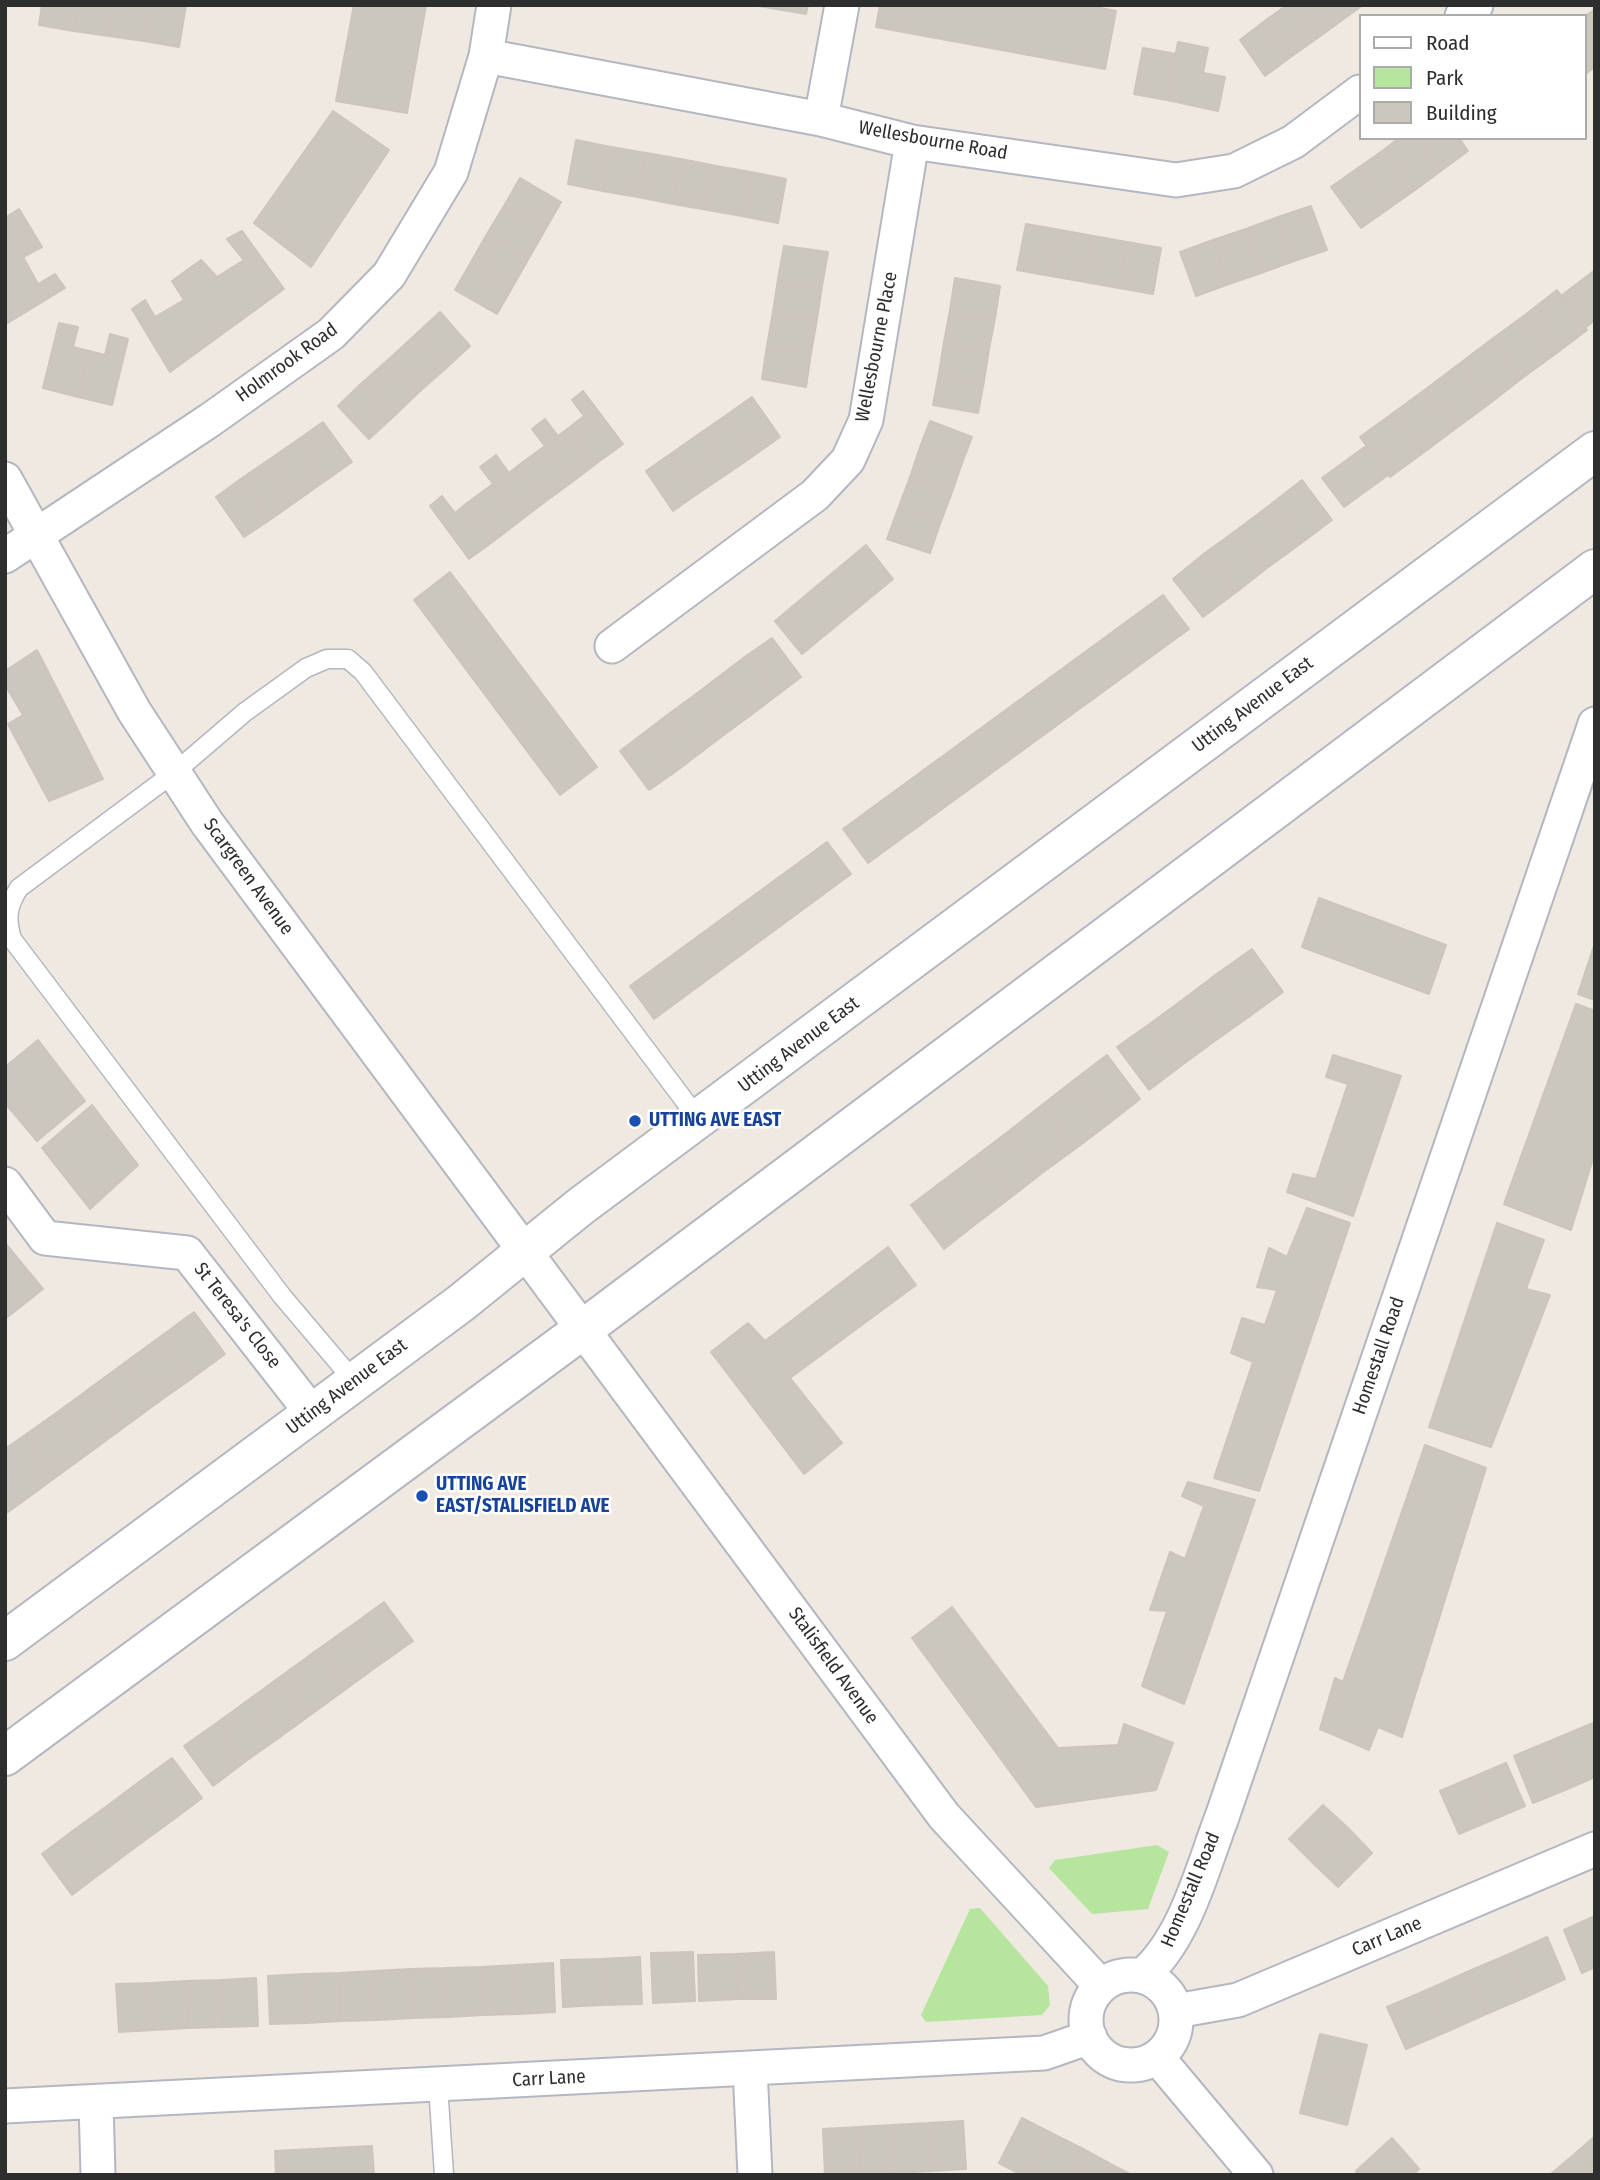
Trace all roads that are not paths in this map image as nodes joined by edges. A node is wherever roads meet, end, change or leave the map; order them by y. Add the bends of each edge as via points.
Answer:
1 (495, 5) edge
2 (842, 5) edge
3 (486, 56) junction
4 (1358, 93) edge
5 (821, 119) junction
6 (912, 142) junction
7 (1595, 451) edge
8 (5, 479) edge
9 (37, 534) junction
10 (5, 556) edge
11 (1593, 572) edge
12 (612, 646) dead end
13 (1595, 724) edge
14 (175, 772) junction
15 (699, 1120) junction
16 (5, 1184) edge
17 (526, 1251) junction
18 (582, 1330) junction
19 (354, 1381) junction
20 (312, 1413) junction
21 (5, 1641) edge
22 (5, 1756) edge
23 (1595, 1849) edge
24 (1142, 1976) junction
25 (1101, 1986) junction
26 (1175, 2011) junction
27 (1090, 2037) junction
28 (1157, 2057) junction
29 (750, 2068) junction
30 (438, 2085) junction
31 (96, 2102) junction
32 (5, 2106) edge
33 (98, 2175) edge
34 (443, 2175) edge
35 (755, 2175) edge
36 (1256, 2175) edge

1 - 3 street, Holmrook Road
2 - 5 street
3 - 5 street, Wellesbourne Road
3 - 9 street, Holmrook Road via 451,172 389,275 331,334
4 - 6 street, Wellesbourne Road via 1293,142 1234,171 1175,180
5 - 6 street, Wellesbourne Road
6 - 12 street, Wellesbourne Place via 866,420 848,460 815,495
7 - 15 street, Utting Avenue East
8 - 9 street, Scargreen Avenue
9 - 10 street, Holmrook Road
9 - 14 street, Scargreen Avenue via 134,711
11 - 18 street
13 - 24 street, Homestall Road via 1222,1817 1173,1942
14 - 15 lane via 306,668 327,659 348,659 363,672
14 - 17 street, Scargreen Avenue via 207,823
14 - 19 lane via 19,888 8,905 12,939 282,1296
15 - 17 street, Utting Avenue East
16 - 20 street, St Teresa's Close via 45,1238 187,1253
17 - 18 street, Scargreen Avenue
17 - 19 street, Utting Avenue East
18 - 22 street
18 - 25 street, Stalisfield Avenue via 944,1816
19 - 20 street, Utting Avenue East
20 - 21 street, Utting Avenue East
23 - 26 street, Carr Lane via 1237,2000
24 - 25 street via 1127,1975
24 - 26 street via 1164,1988
25 - 27 street via 1087,2010
26 - 28 street via 1173,2037
27 - 28 street via 1099,2050 1119,2062 1142,2063
27 - 29 street, Carr Lane via 1044,2053
28 - 36 street
29 - 30 street, Carr Lane
29 - 35 street
30 - 31 street, Carr Lane
30 - 34 lane
31 - 32 street, Carr Lane
31 - 33 street

